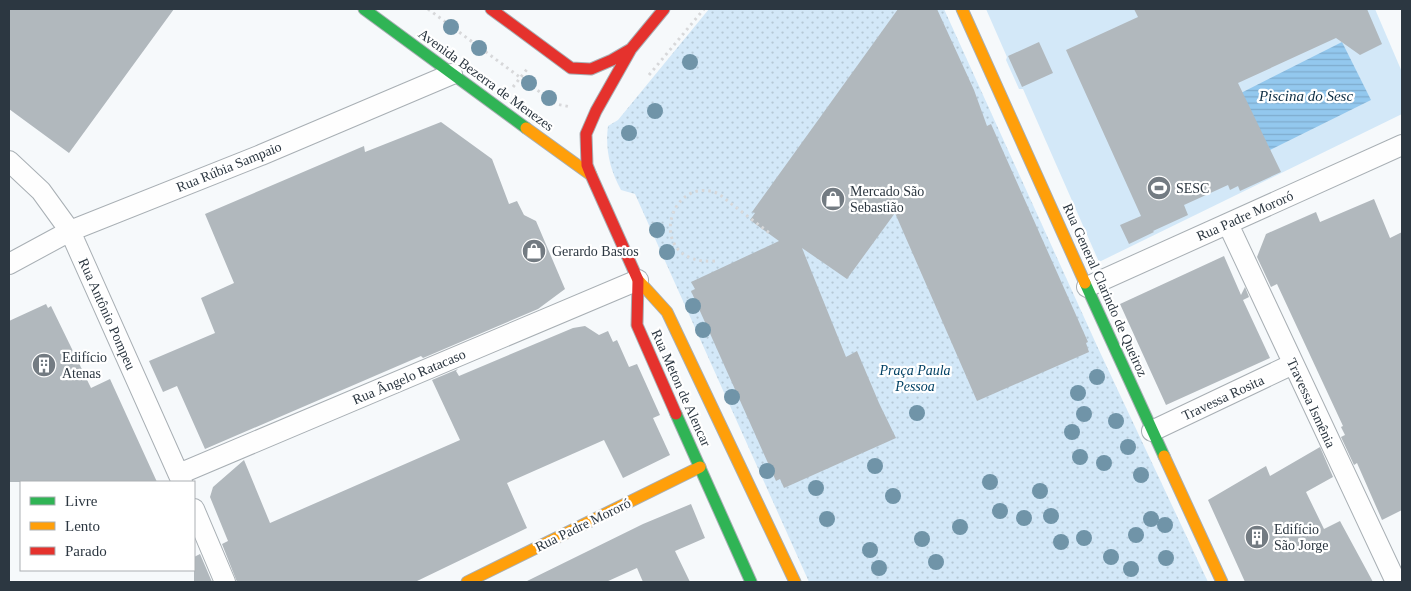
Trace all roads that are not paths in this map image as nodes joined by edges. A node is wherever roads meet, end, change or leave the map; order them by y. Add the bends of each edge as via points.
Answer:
1 (364, 9) edge
2 (491, 9) edge
3 (664, 9) edge
4 (962, 9) edge
5 (631, 49) junction
6 (452, 74) junction
7 (1402, 145) edge
8 (9, 161) edge
9 (591, 175) junction
10 (1228, 224) junction
11 (70, 231) junction
12 (9, 264) edge
13 (638, 280) junction
14 (1087, 287) junction
15 (1293, 364) junction
16 (1152, 431) junction
17 (700, 467) junction
18 (180, 478) edge
19 (195, 511) edge
20 (225, 582) edge
21 (466, 582) edge
22 (751, 582) edge
23 (795, 582) edge
24 (1222, 582) edge
25 (1396, 582) edge

1 - 6 street, Avenida Bezerra de Menezes
2 - 5 street via 572,68 590,69
3 - 5 street
4 - 14 street, Rua General Clarindo de Queiroz
5 - 9 street, Rua Meton de Alencar via 586,134 587,165
6 - 9 street, Avenida Bezerra de Menezes
6 - 11 street, Rua Rúbia Sampaio
7 - 10 street, Rua Padre Mororó
8 - 11 street, Rua Antônio Pompeu via 41,192
9 - 13 street, Rua Meton de Alencar
10 - 14 street, Rua Padre Mororó
10 - 15 street, Travessa Ismênia
11 - 12 street, Rua Rúbia Sampaio
11 - 18 street, Rua Antônio Pompeu
13 - 17 street, Rua Meton de Alencar via 637,325
13 - 18 street, Rua Ângelo Ratacaso
13 - 23 street via 667,312
14 - 16 street, Rua General Clarindo de Queiroz
15 - 16 street, Travessa Rosita
15 - 25 street, Travessa Ismênia
16 - 24 street, Rua General Clarindo de Queiroz
17 - 21 street, Rua Padre Mororó
17 - 22 street, Rua Meton de Alencar
19 - 20 street

